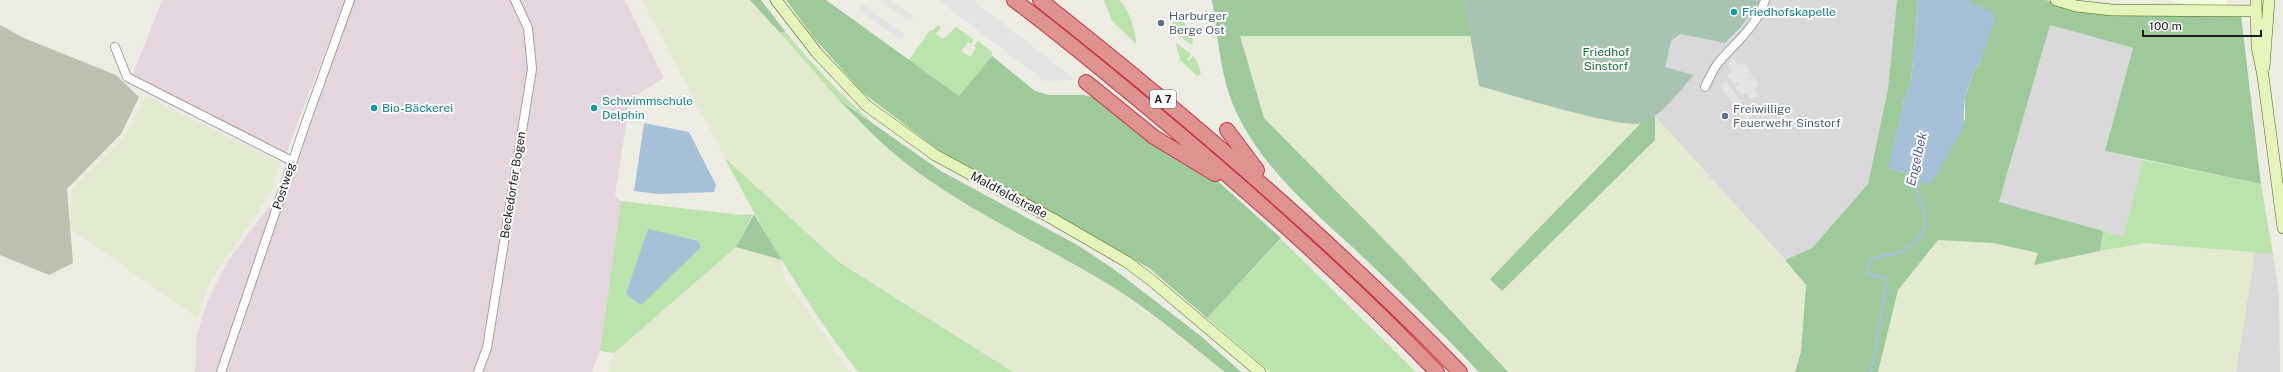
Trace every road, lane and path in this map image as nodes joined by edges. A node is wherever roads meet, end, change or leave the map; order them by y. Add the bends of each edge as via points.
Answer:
1 (350, 0) edge
2 (515, 0) edge
3 (776, 0) edge
4 (1014, 0) edge
5 (1040, 0) edge
6 (1765, 0) edge
7 (2056, 0) edge
8 (2269, 0) edge
9 (2150, 5) edge
10 (2256, 5) edge
11 (115, 47) dead end
12 (2263, 76) junction
13 (1086, 82) dead end
14 (1705, 87) dead end
15 (1227, 130) dead end
16 (292, 161) junction
17 (1255, 198) junction
18 (1283, 202) junction
19 (2283, 228) edge
20 (221, 372) edge
21 (478, 372) edge
22 (1260, 372) edge
23 (1437, 372) edge
24 (1460, 372) edge

1 - 16 street, Postweg
2 - 21 street, Beckedorfer Bogen via 528,28 532,68 487,348
3 - 22 main road, Maldfeldstraße via 816,53 867,106 935,155 1127,262
4 - 17 highway, A 7 via 1099,66
5 - 18 highway, A 7 via 1119,62
6 - 14 street via 1754,23 1718,63
7 - 9 main road via 2092,8
8 - 12 main road
9 - 10 main road
10 - 12 main road via 2257,47
11 - 16 street via 127,77
12 - 19 main road
13 - 17 highway via 1154,137
15 - 18 highway
16 - 20 street, Postweg
17 - 23 highway, A 7
18 - 24 highway, A 7

